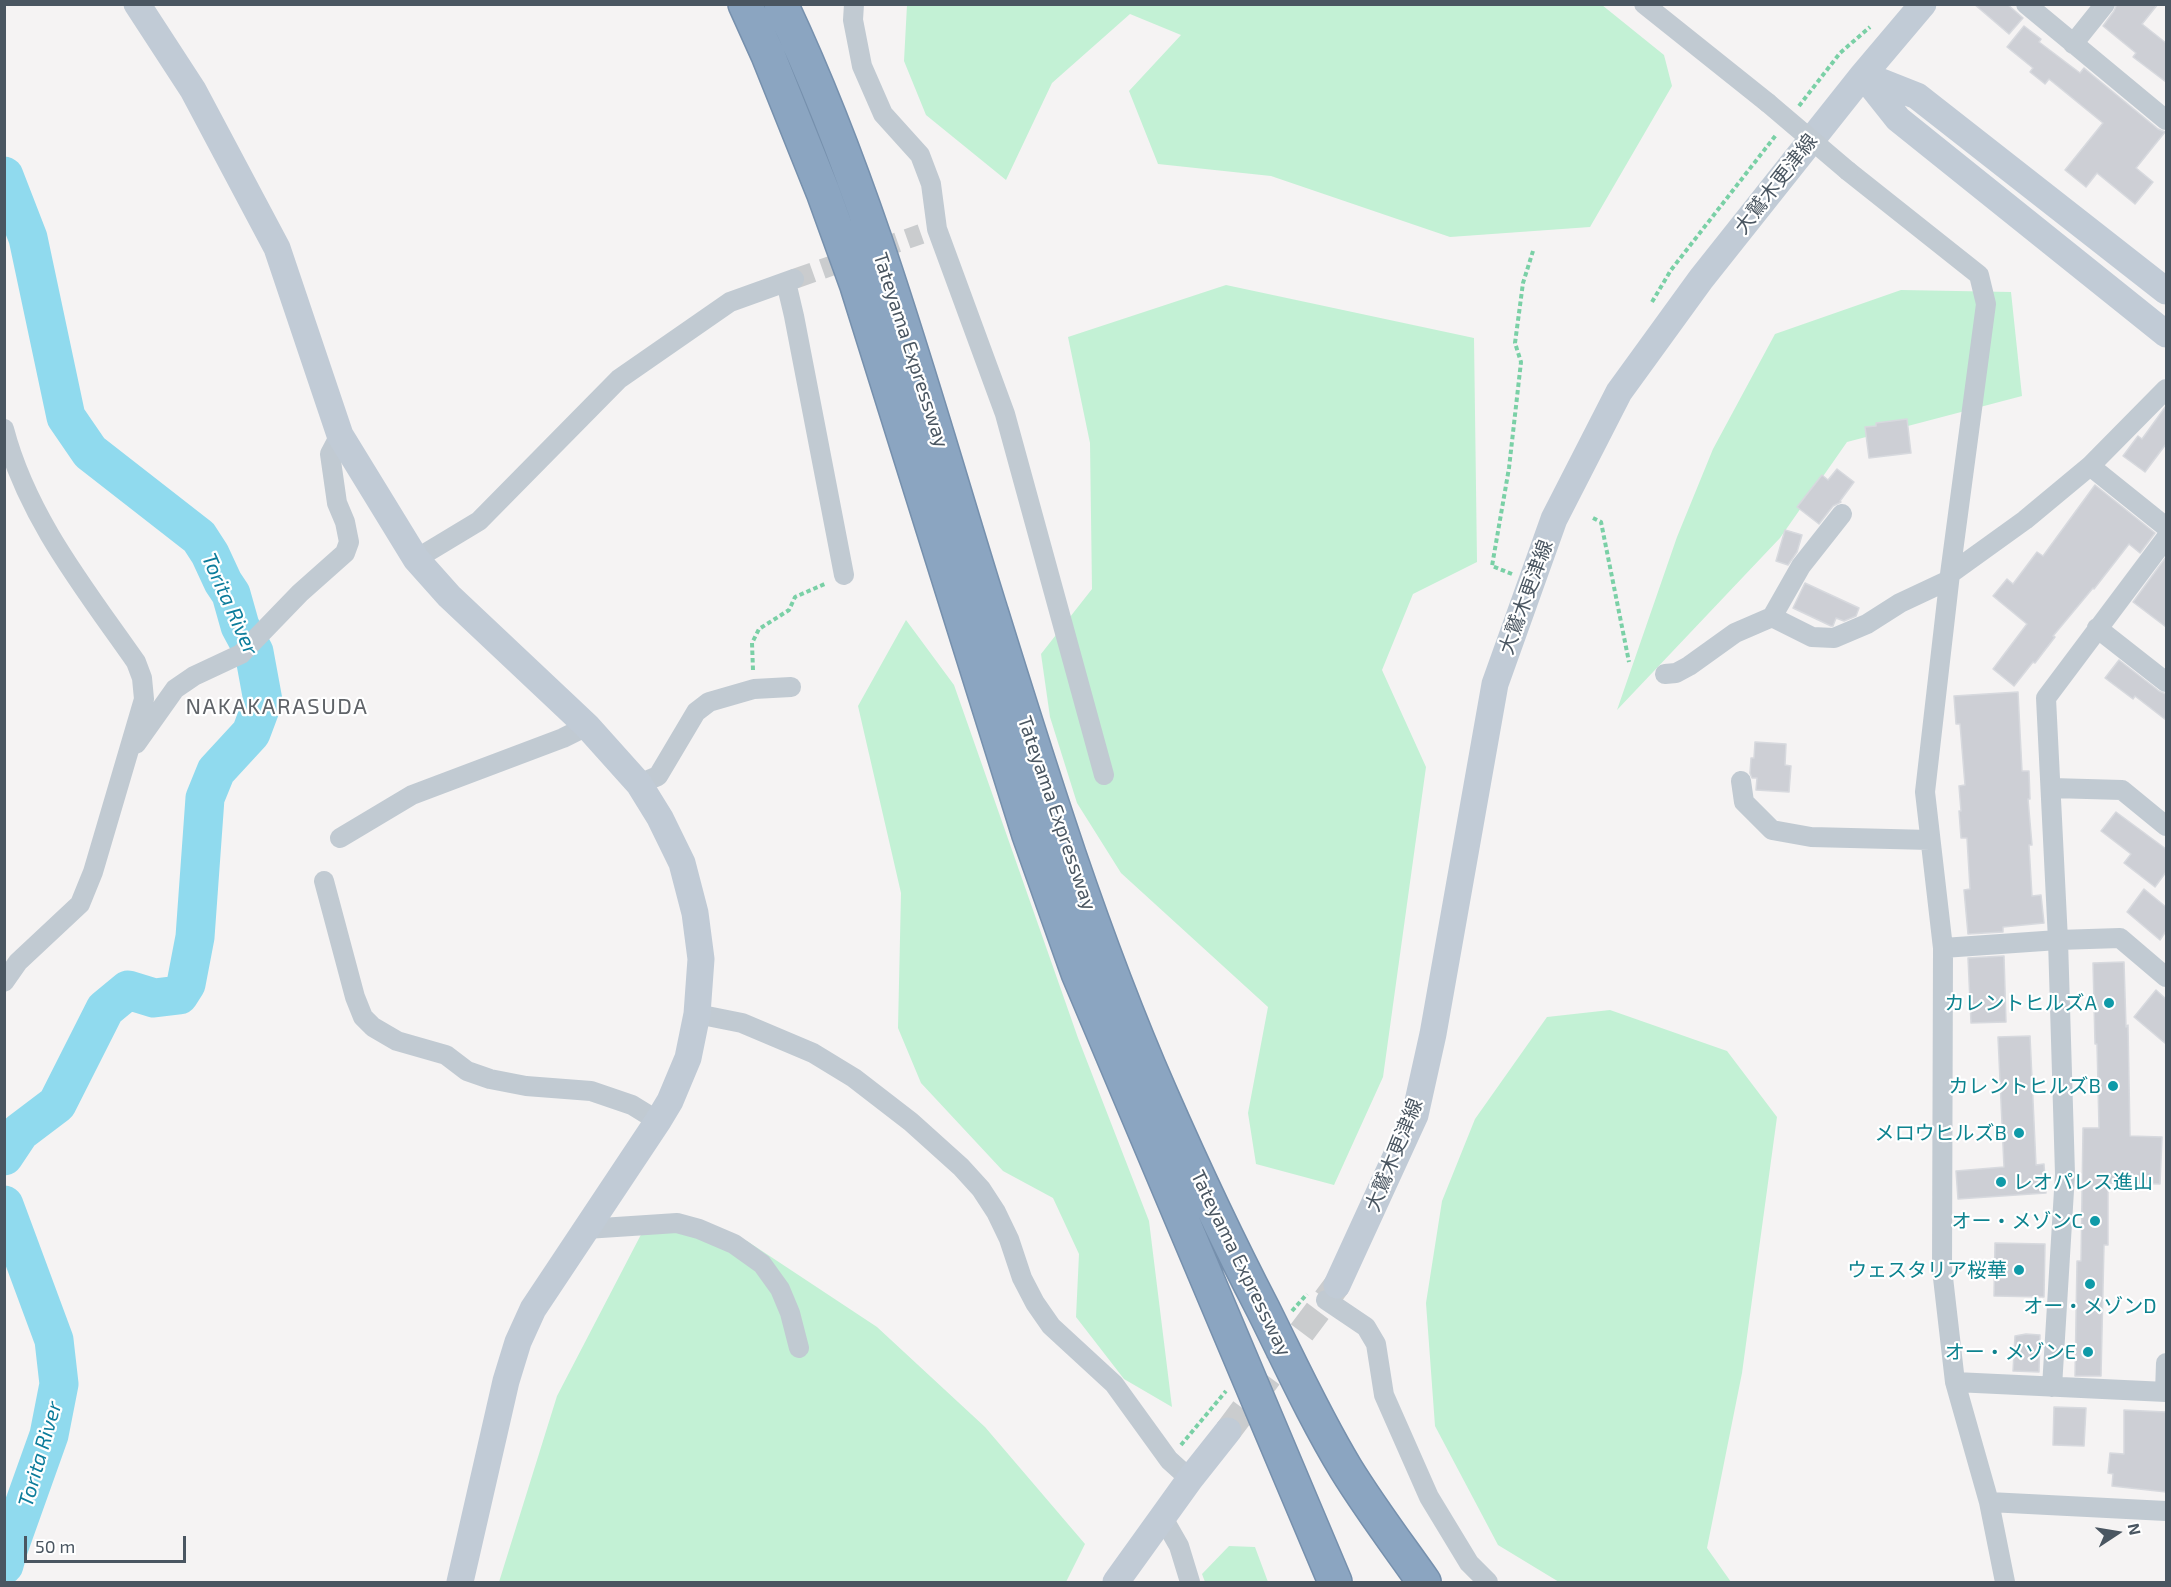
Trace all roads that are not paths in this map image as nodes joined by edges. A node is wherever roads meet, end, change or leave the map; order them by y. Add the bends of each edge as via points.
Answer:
1 (137, 4) edge
2 (745, 4) edge
3 (781, 4) edge
4 (854, 4) edge
5 (1644, 4) edge
6 (1923, 4) edge
7 (2026, 4) edge
8 (2105, 4) edge
9 (2073, 44) junction
10 (1863, 75) junction
11 (2166, 120) edge
12 (2166, 291) edge
13 (2166, 334) edge
14 (2166, 389) edge
15 (4, 429) edge
16 (340, 435) junction
17 (2090, 466) junction
18 (1842, 514) dead end
19 (2166, 527) edge
20 (2166, 538) edge
21 (416, 559) junction
22 (844, 575) road end
23 (1949, 577) junction
24 (1772, 617) junction
25 (2097, 628) junction
26 (1665, 674) dead end
27 (2166, 682) edge
28 (791, 687) dead end
29 (587, 726) junction
30 (125, 758) junction
31 (1104, 775) dead end
32 (1741, 782) dead end
33 (639, 784) junction
34 (2052, 789) junction
35 (2166, 826) edge
36 (340, 838) dead end
37 (1930, 840) junction
38 (324, 881) dead end
39 (2058, 939) junction
40 (1943, 948) junction
41 (2166, 977) edge
42 (4, 982) edge
43 (697, 1014) junction
44 (658, 1121) junction
45 (586, 1229) junction
46 (1332, 1293) joint
47 (799, 1348) dead end
48 (2166, 1363) edge
49 (1955, 1382) junction
50 (2052, 1387) junction
51 (2166, 1392) edge
52 (1228, 1431) tunnel mouth
53 (1190, 1479) junction
54 (1989, 1502) junction
55 (2166, 1511) edge
56 (1162, 1518) junction
57 (460, 1582) edge
58 (1116, 1582) edge
59 (1190, 1582) edge
60 (1335, 1582) edge
61 (1424, 1582) edge
62 (1488, 1582) edge
63 (2005, 1582) edge

1 - 16 street via 193,90 276,248
2 - 60 highway, Tateyama Expressway via 781,86 857,286 1029,834 1078,973
3 - 61 highway, Tateyama Expressway via 855,182 888,276 1059,824 1158,1088 1215,1215 1319,1422 1347,1471
4 - 31 street via 862,66 883,114 920,154 931,184 929,232 1005,414
5 - 23 street, bridge via 1979,275 1986,304
6 - 10 street, 大鷲木更津線
7 - 9 street
8 - 9 street
9 - 11 street
10 - 12 street via 1917,96
10 - 13 street via 1898,119
10 - 46 street, 大鷲木更津線 via 1701,279 1619,392 1554,519 1495,684 1415,1115
14 - 17 street
15 - 30 street via 30,501 139,670 144,699
16 - 21 street
16 - 30 street via 330,454 337,503 349,542 345,553 241,654 175,689
17 - 19 street
17 - 23 street
18 - 24 street via 1801,566
20 - 25 street
21 - 22 street via 479,521 619,379 730,302 790,280
21 - 29 street via 449,596
23 - 24 street via 1867,624 1834,638 1812,637
23 - 37 street via 1925,792
24 - 26 street via 1735,633 1676,673
25 - 27 street
25 - 34 street via 2046,698
28 - 33 street via 754,689 708,702 696,712 658,776
29 - 33 street
29 - 36 street via 412,795
30 - 42 street via 93,873 80,904 18,962
32 - 37 street via 1744,802 1772,830 1811,837
33 - 43 street via 682,863 695,913 701,959
34 - 35 street via 2122,790
34 - 39 street
37 - 40 street
38 - 44 street via 355,997 363,1017 373,1027 397,1041 446,1055 467,1071 490,1079 591,1091 632,1105
39 - 40 street
39 - 41 street via 2120,938
39 - 50 street via 2065,1174
40 - 49 street via 1942,1269
43 - 44 street via 688,1058
43 - 53 street via 742,1023 813,1053 854,1078 961,1167 996,1212 1022,1278 1051,1326 1114,1384 1169,1460
44 - 45 street
45 - 47 street via 677,1222 734,1244 762,1264 780,1289
45 - 57 street via 533,1309 518,1342
46 - 62 street via 1366,1327 1376,1344 1384,1395 1429,1497 1469,1563
48 - 51 street
49 - 50 street
49 - 54 street
50 - 51 street
52 - 53 street
53 - 56 street
54 - 55 street
54 - 63 street
56 - 58 street
56 - 59 street via 1179,1546

